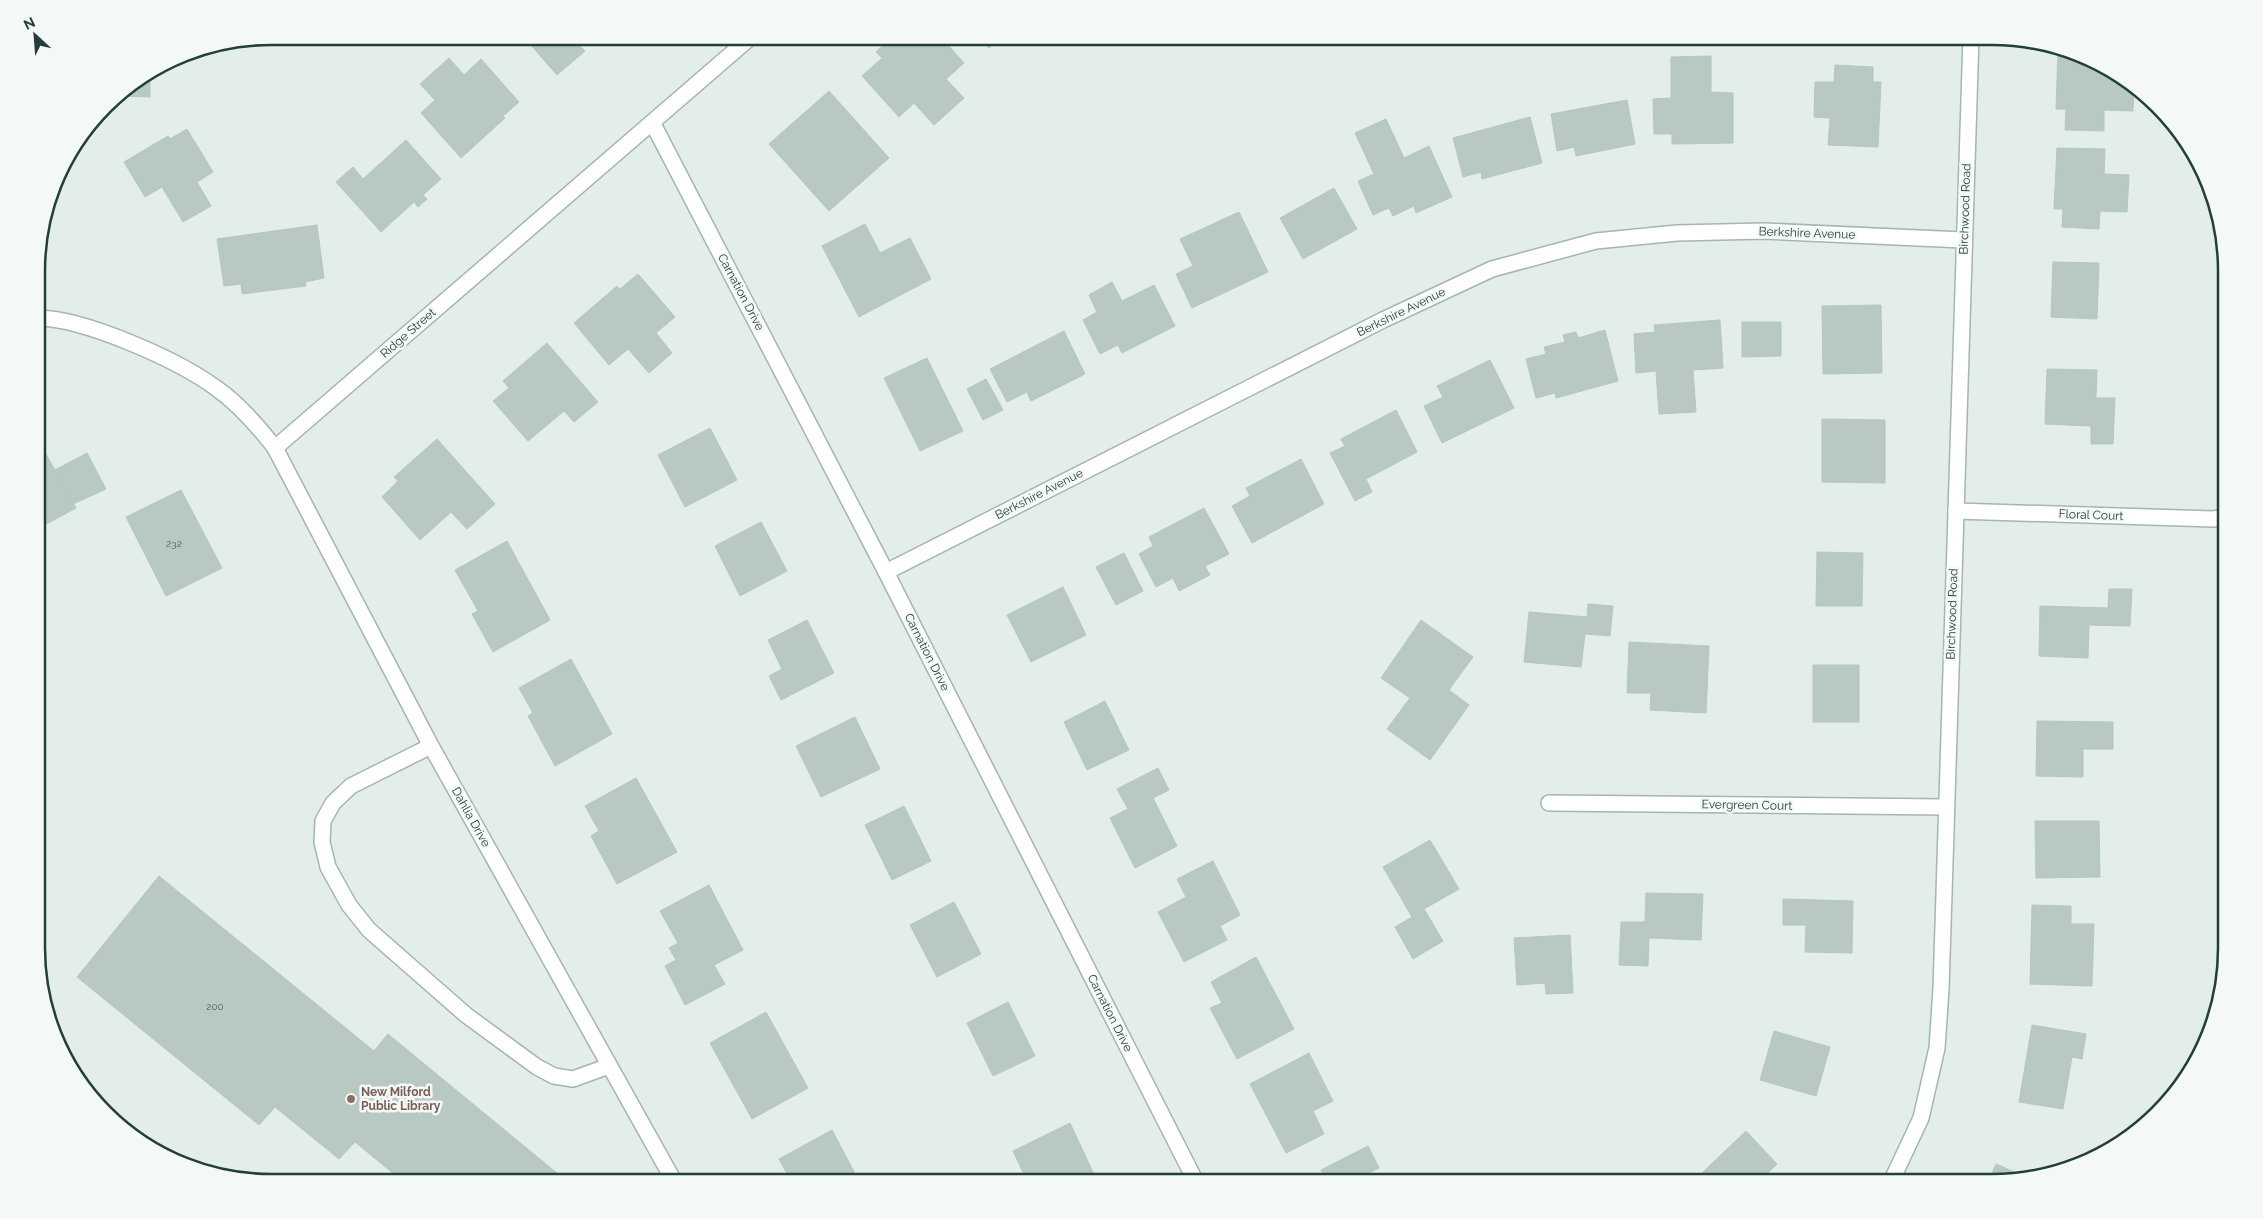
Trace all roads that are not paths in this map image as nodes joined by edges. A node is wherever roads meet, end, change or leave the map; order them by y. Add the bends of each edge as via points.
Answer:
1 (742, 45) edge
2 (1971, 45) edge
3 (653, 124) junction
4 (1963, 240) junction
5 (45, 318) edge
6 (275, 448) junction
7 (1956, 511) junction
8 (2218, 518) edge
9 (886, 572) junction
10 (431, 746) junction
11 (1549, 803) dead end
12 (1945, 807) junction
13 (609, 1066) junction
14 (670, 1174) edge
15 (1192, 1174) edge
16 (1894, 1174) edge

1 - 3 street, Ridge Street
2 - 4 street, Birchwood Road
3 - 6 street, Ridge Street
3 - 9 street, Carnation Drive
4 - 7 street, Birchwood Road
4 - 9 street, Berkshire Avenue via 1764,231 1677,233 1596,241 1492,269 1374,325
5 - 6 street via 100,331 172,362 216,388 255,422
6 - 10 street, Dahlia Drive
7 - 8 street, Floral Court
7 - 12 street, Birchwood Road
9 - 15 street, Carnation Drive
10 - 13 street, Dahlia Drive
10 - 13 street via 351,786 333,803 323,820 322,842 328,867 349,905 369,930 466,1015 537,1067 554,1076 572,1079
11 - 12 street, Evergreen Court
12 - 16 street, Birchwood Road via 1937,1048 1921,1118
13 - 14 street, Dahlia Drive

